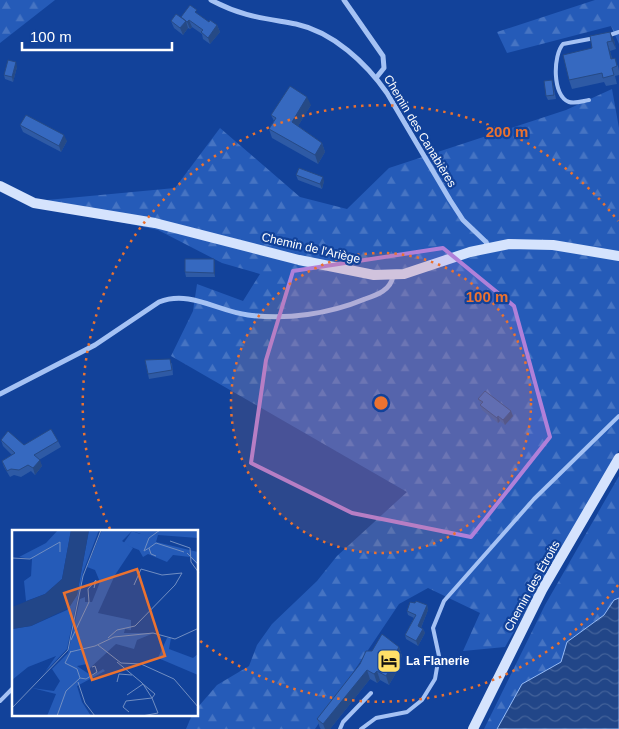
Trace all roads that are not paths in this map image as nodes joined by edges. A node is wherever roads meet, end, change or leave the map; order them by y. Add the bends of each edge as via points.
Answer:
1 (211, 0) edge
2 (344, 0) edge
3 (619, 32) edge
4 (376, 78) junction
5 (589, 100) dead end
6 (0, 186) edge
7 (488, 247) junction
8 (619, 256) edge
9 (393, 276) junction
10 (0, 394) edge
11 (619, 416) edge
12 (619, 458) edge
13 (12, 689) edge
14 (372, 693) dead end
15 (0, 701) edge
16 (340, 729) edge
17 (361, 729) edge
18 (473, 729) edge

1 - 4 street, Chemin des Canabières via 238,13 298,24 329,37
2 - 4 street via 383,56 384,68
3 - 5 lane via 563,44 559,48 556,57 559,91 571,103
4 - 7 street, Chemin des Canabières via 417,140 450,200
6 - 9 street, Chemin de l'Ariège via 34,203 155,223 347,271
7 - 8 street, Chemin de l'Ariège via 544,245
7 - 9 street, Chemin de l'Ariège
9 - 10 street via 387,288 357,303 300,316 246,315 181,297 169,298 95,345
11 - 17 lane via 534,498 444,601 433,628 439,656 435,679 422,700 407,712 376,718
12 - 18 street, Chemin des Étroits via 542,590
13 - 15 lane
14 - 16 lane

